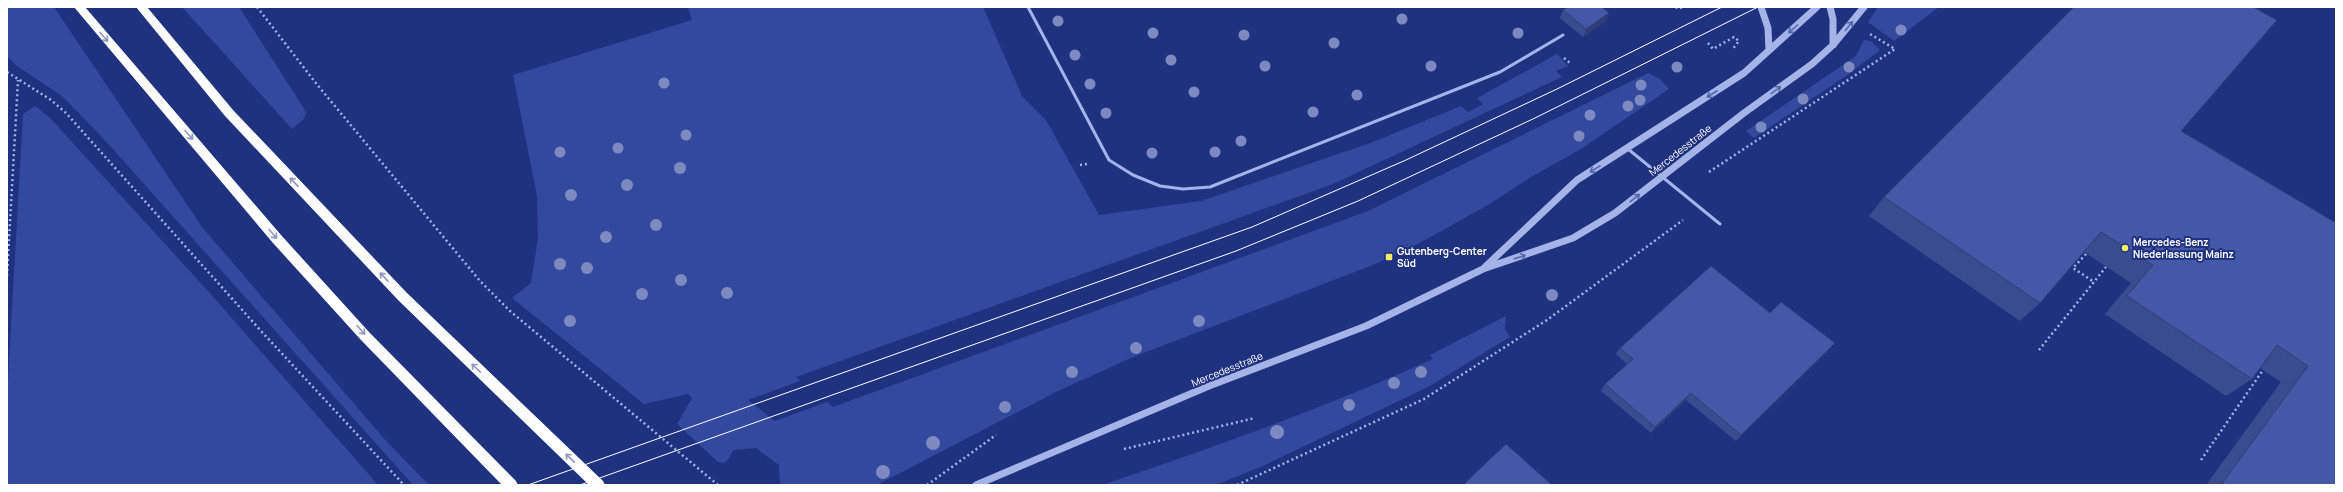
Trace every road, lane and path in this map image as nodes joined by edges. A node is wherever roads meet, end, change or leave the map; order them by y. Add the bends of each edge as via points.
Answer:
1 (79, 7) edge
2 (141, 7) edge
3 (257, 7) edge
4 (1028, 7) edge
5 (1676, 7) edge
6 (1683, 7) edge
7 (1761, 7) edge
8 (1817, 7) edge
9 (1830, 7) edge
10 (1864, 7) edge
11 (1866, 32) dead end
12 (1563, 35) dead end
13 (1734, 37) dead end
14 (1708, 43) dead end
15 (1833, 45) junction
16 (1769, 50) junction
17 (7, 72) edge
18 (18, 80) junction
19 (1628, 149) junction
20 (1662, 177) junction
21 (1679, 192) junction
22 (1700, 208) junction
23 (1720, 224) dead end
24 (2086, 254) edge
25 (2106, 267) dead end
26 (1483, 269) junction
27 (7, 276) edge
28 (2094, 282) junction
29 (2039, 350) dead end
30 (2263, 370) edge
31 (996, 435) dead end
32 (2201, 460) dead end
33 (404, 485) edge
34 (511, 485) edge
35 (598, 485) edge
36 (718, 485) edge
37 (927, 485) edge
38 (976, 485) edge
39 (1237, 485) edge

1 -> 34 highway via 277,239 365,336
35 -> 2 highway via 403,297 229,113
3 - 36 path via 315,82 480,281 510,311
4 - 12 lane via 1109,160 1127,173 1152,183 1179,189 1210,186 1500,72
5 - 6 path
7 - 16 street via 1768,21
8 -> 16 street, Mercedesstraße
9 - 15 street via 1833,19
15 -> 10 street, Mercedesstraße
11 - 21 path via 1895,49
13 - 14 path via 1713,48
20 -> 15 street, Mercedesstraße via 1812,64
16 -> 19 street, Mercedesstraße via 1744,73
17 - 18 path
18 - 27 path
18 - 33 path via 51,100 66,113 261,331
19 - 20 lane
19 -> 26 street, Mercedesstraße via 1577,180 1542,210
20 - 21 lane
26 -> 20 street, Mercedesstraße via 1573,238 1615,213
21 - 22 lane
22 - 23 lane
22 - 39 path via 1547,320 1424,399
24 - 28 path via 2073,268
25 - 28 path
26 - 38 street, Mercedesstraße via 1366,326 1209,386
28 - 29 path
30 - 32 path
31 - 37 path

